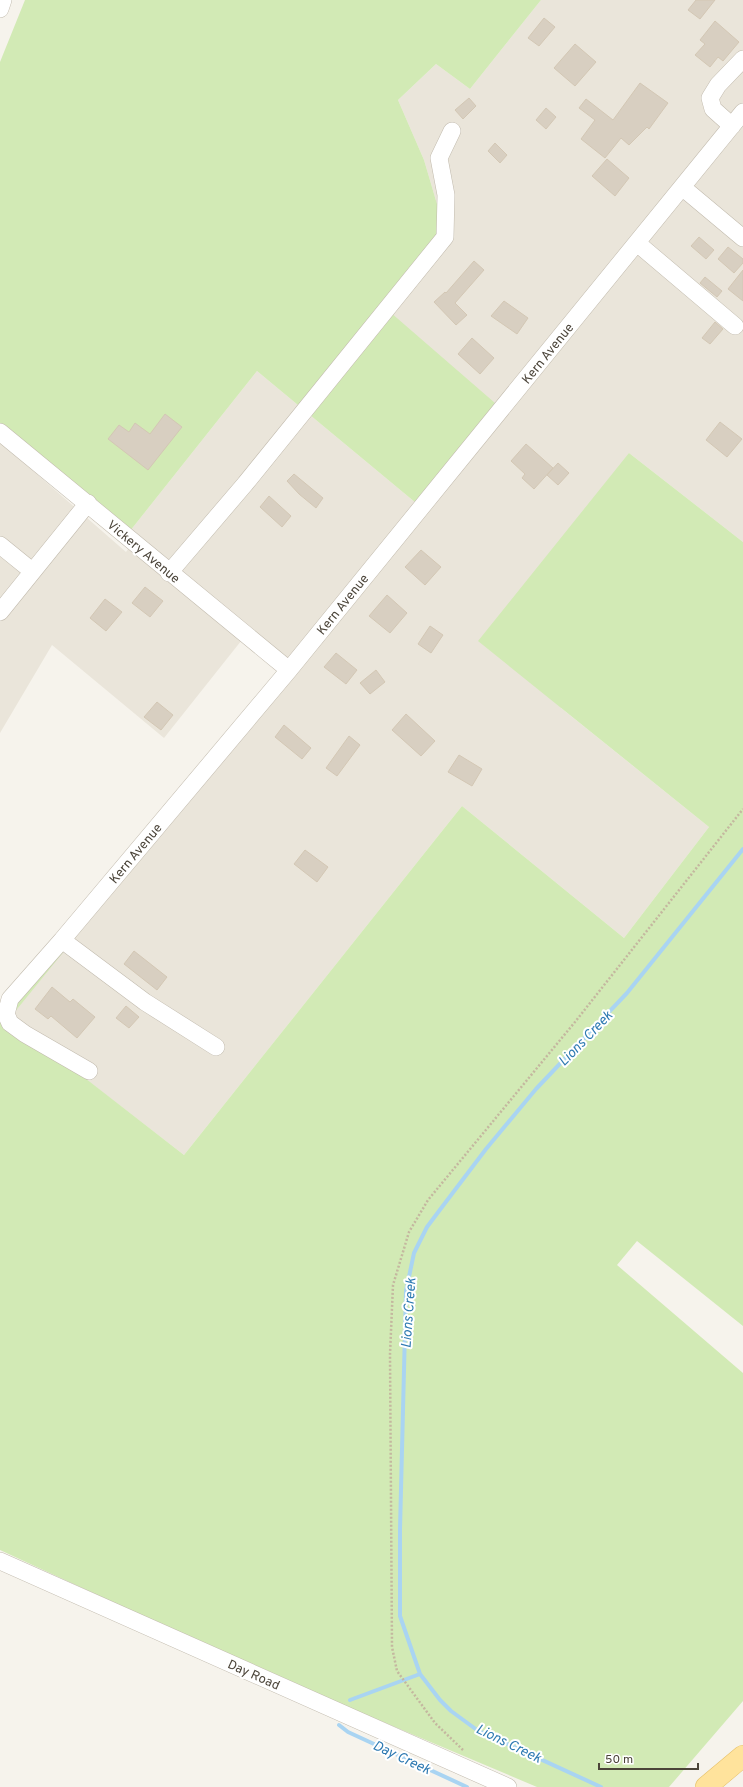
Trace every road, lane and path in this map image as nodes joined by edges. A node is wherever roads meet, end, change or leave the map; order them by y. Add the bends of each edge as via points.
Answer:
1 (3, 0) edge
2 (0, 9) edge
3 (743, 59) edge
4 (743, 112) edge
5 (732, 126) junction
6 (452, 131) dead end
7 (682, 187) junction
8 (743, 238) edge
9 (637, 243) junction
10 (735, 326) dead end
11 (0, 432) edge
12 (88, 503) junction
13 (0, 545) edge
14 (32, 571) junction
15 (169, 573) junction
16 (0, 612) edge
17 (289, 670) junction
18 (743, 809) edge
19 (62, 940) junction
20 (216, 1047) dead end
21 (89, 1071) dead end
22 (0, 1561) edge
23 (466, 1752) dead end
24 (742, 1756) edge
25 (508, 1787) edge
26 (706, 1787) edge
27 (722, 1787) edge

1 - 2 street
3 - 5 street via 718,85 710,98 713,109
4 - 5 street, Kern Avenue
5 - 7 street, Kern Avenue
6 - 15 street via 439,158 446,195 445,237 245,484
7 - 8 street
7 - 9 street, Kern Avenue
9 - 10 street
9 - 17 street, Kern Avenue
11 - 12 street, Vickery Avenue
12 - 14 street
12 - 15 street, Vickery Avenue
13 - 14 street
14 - 16 street
15 - 17 street, Vickery Avenue
17 - 19 street, Kern Avenue
18 - 23 path via 580,1015 428,1200 409,1232 404,1247 393,1285 390,1354 392,1648 397,1672 434,1723
19 - 20 street via 145,1002
19 - 21 street, Kern Avenue via 10,999 6,1014 10,1022 25,1034
22 - 25 street, Day Road
24 - 26 main road
24 - 27 main road

